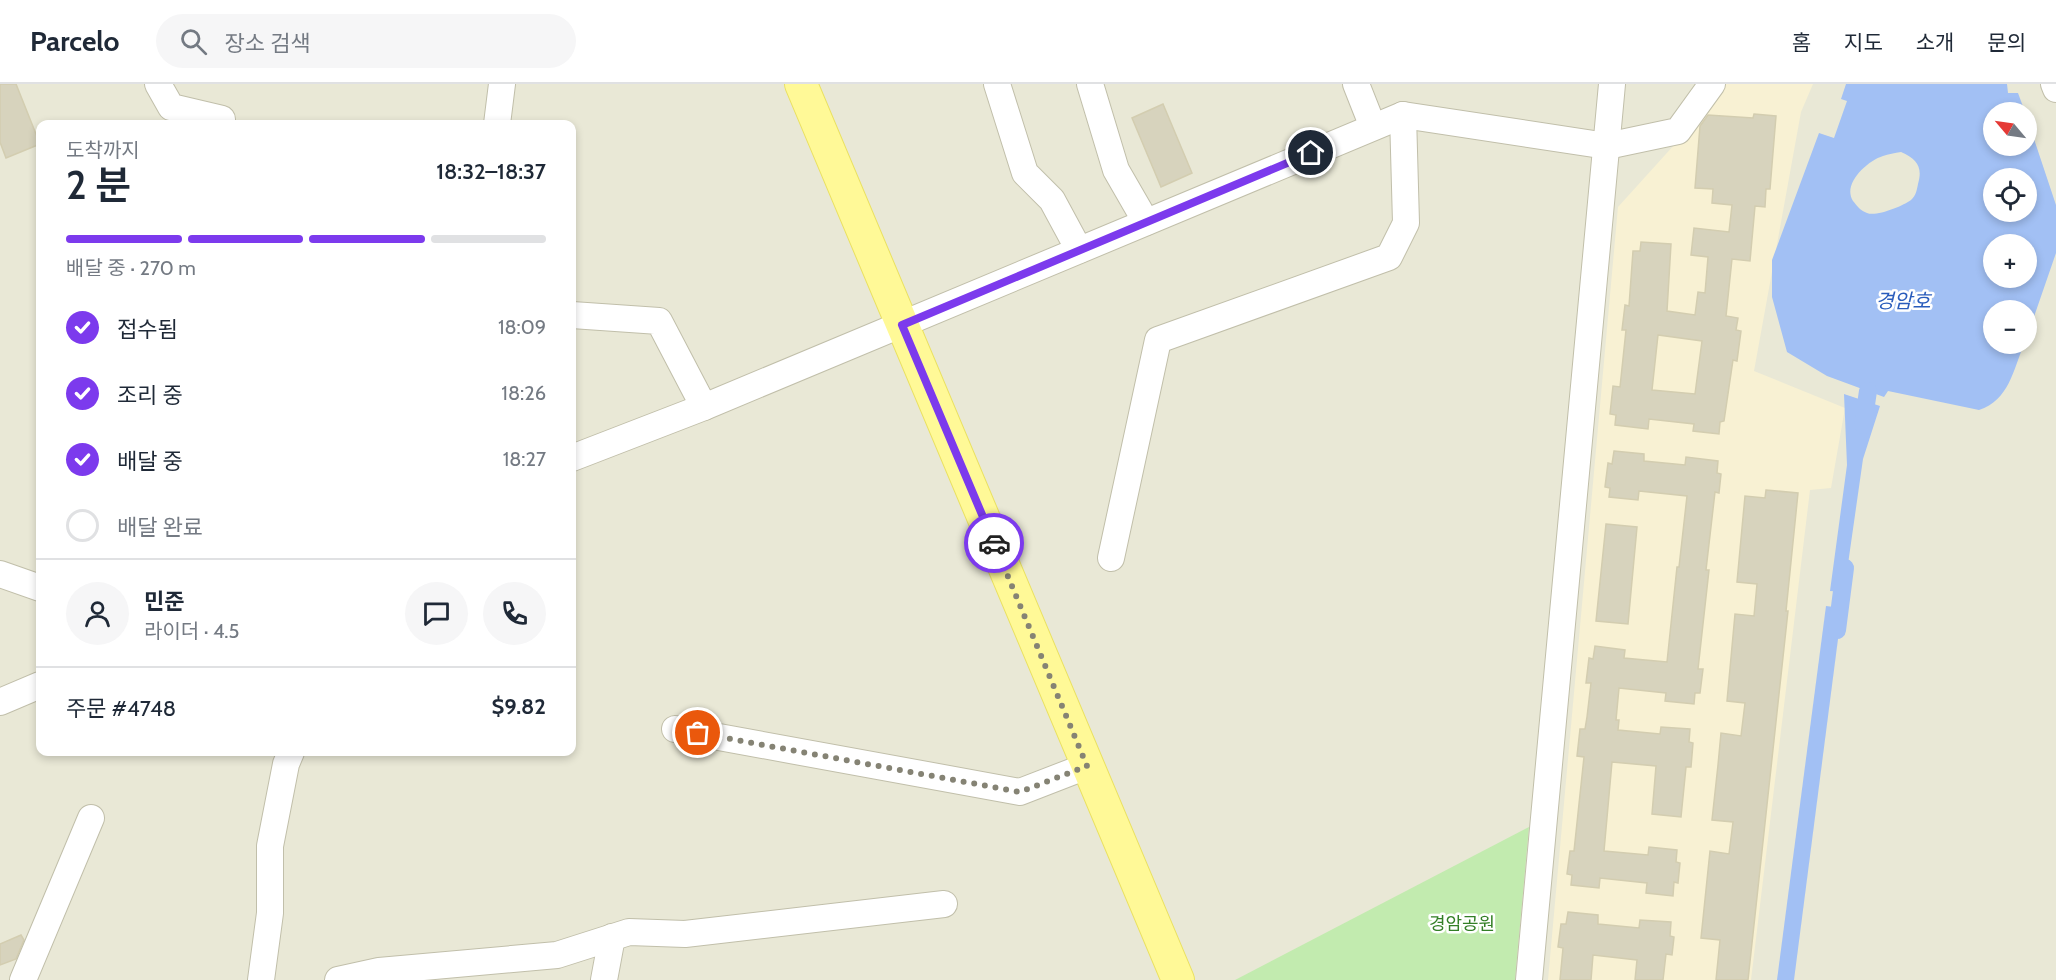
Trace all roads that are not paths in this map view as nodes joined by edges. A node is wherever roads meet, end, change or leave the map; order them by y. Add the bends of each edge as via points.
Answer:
1 (158, 84) edge
2 (502, 84) edge
3 (801, 84) edge
4 (997, 84) edge
5 (1090, 84) edge
6 (1356, 84) edge
7 (1612, 84) edge
8 (1712, 84) edge
9 (2054, 84) edge
10 (2056, 89) edge
11 (1403, 115) junction
12 (222, 120) edge
13 (498, 120) edge
14 (1373, 127) junction
15 (1607, 146) junction
16 (1146, 222) junction
17 (1079, 250) junction
18 (576, 315) edge
19 (902, 325) junction
20 (704, 407) junction
21 (576, 456) edge
22 (1111, 558) dead end
23 (0, 574) edge
24 (36, 587) edge
25 (36, 687) edge
26 (0, 702) edge
27 (675, 729) dead end
28 (289, 756) edge
29 (1087, 766) junction
30 (91, 818) dead end
31 (944, 904) dead end
32 (612, 937) junction
33 (23, 980) edge
34 (261, 980) edge
35 (338, 980) edge
36 (604, 980) edge
37 (1178, 980) edge
38 (1529, 980) edge

1 - 12 street via 171,107
2 - 13 street
3 - 19 main road
4 - 17 street via 1025,173 1052,200
5 - 16 street via 1116,170
6 - 14 street
7 - 15 street
8 - 15 street via 1678,131
9 - 10 street
11 - 14 street
11 - 15 street
11 - 22 street via 1406,223 1389,257 1158,340
14 - 16 street
15 - 38 street
16 - 17 street
17 - 19 street
18 - 20 street via 659,321
19 - 20 street
19 - 29 main road
20 - 21 street
23 - 24 street
25 - 26 street
27 - 29 street via 1020,792
28 - 34 street via 270,846 270,913
29 - 37 main road
30 - 33 street
31 - 32 street via 685,934 629,932
32 - 35 street via 557,955 378,970
32 - 36 street

